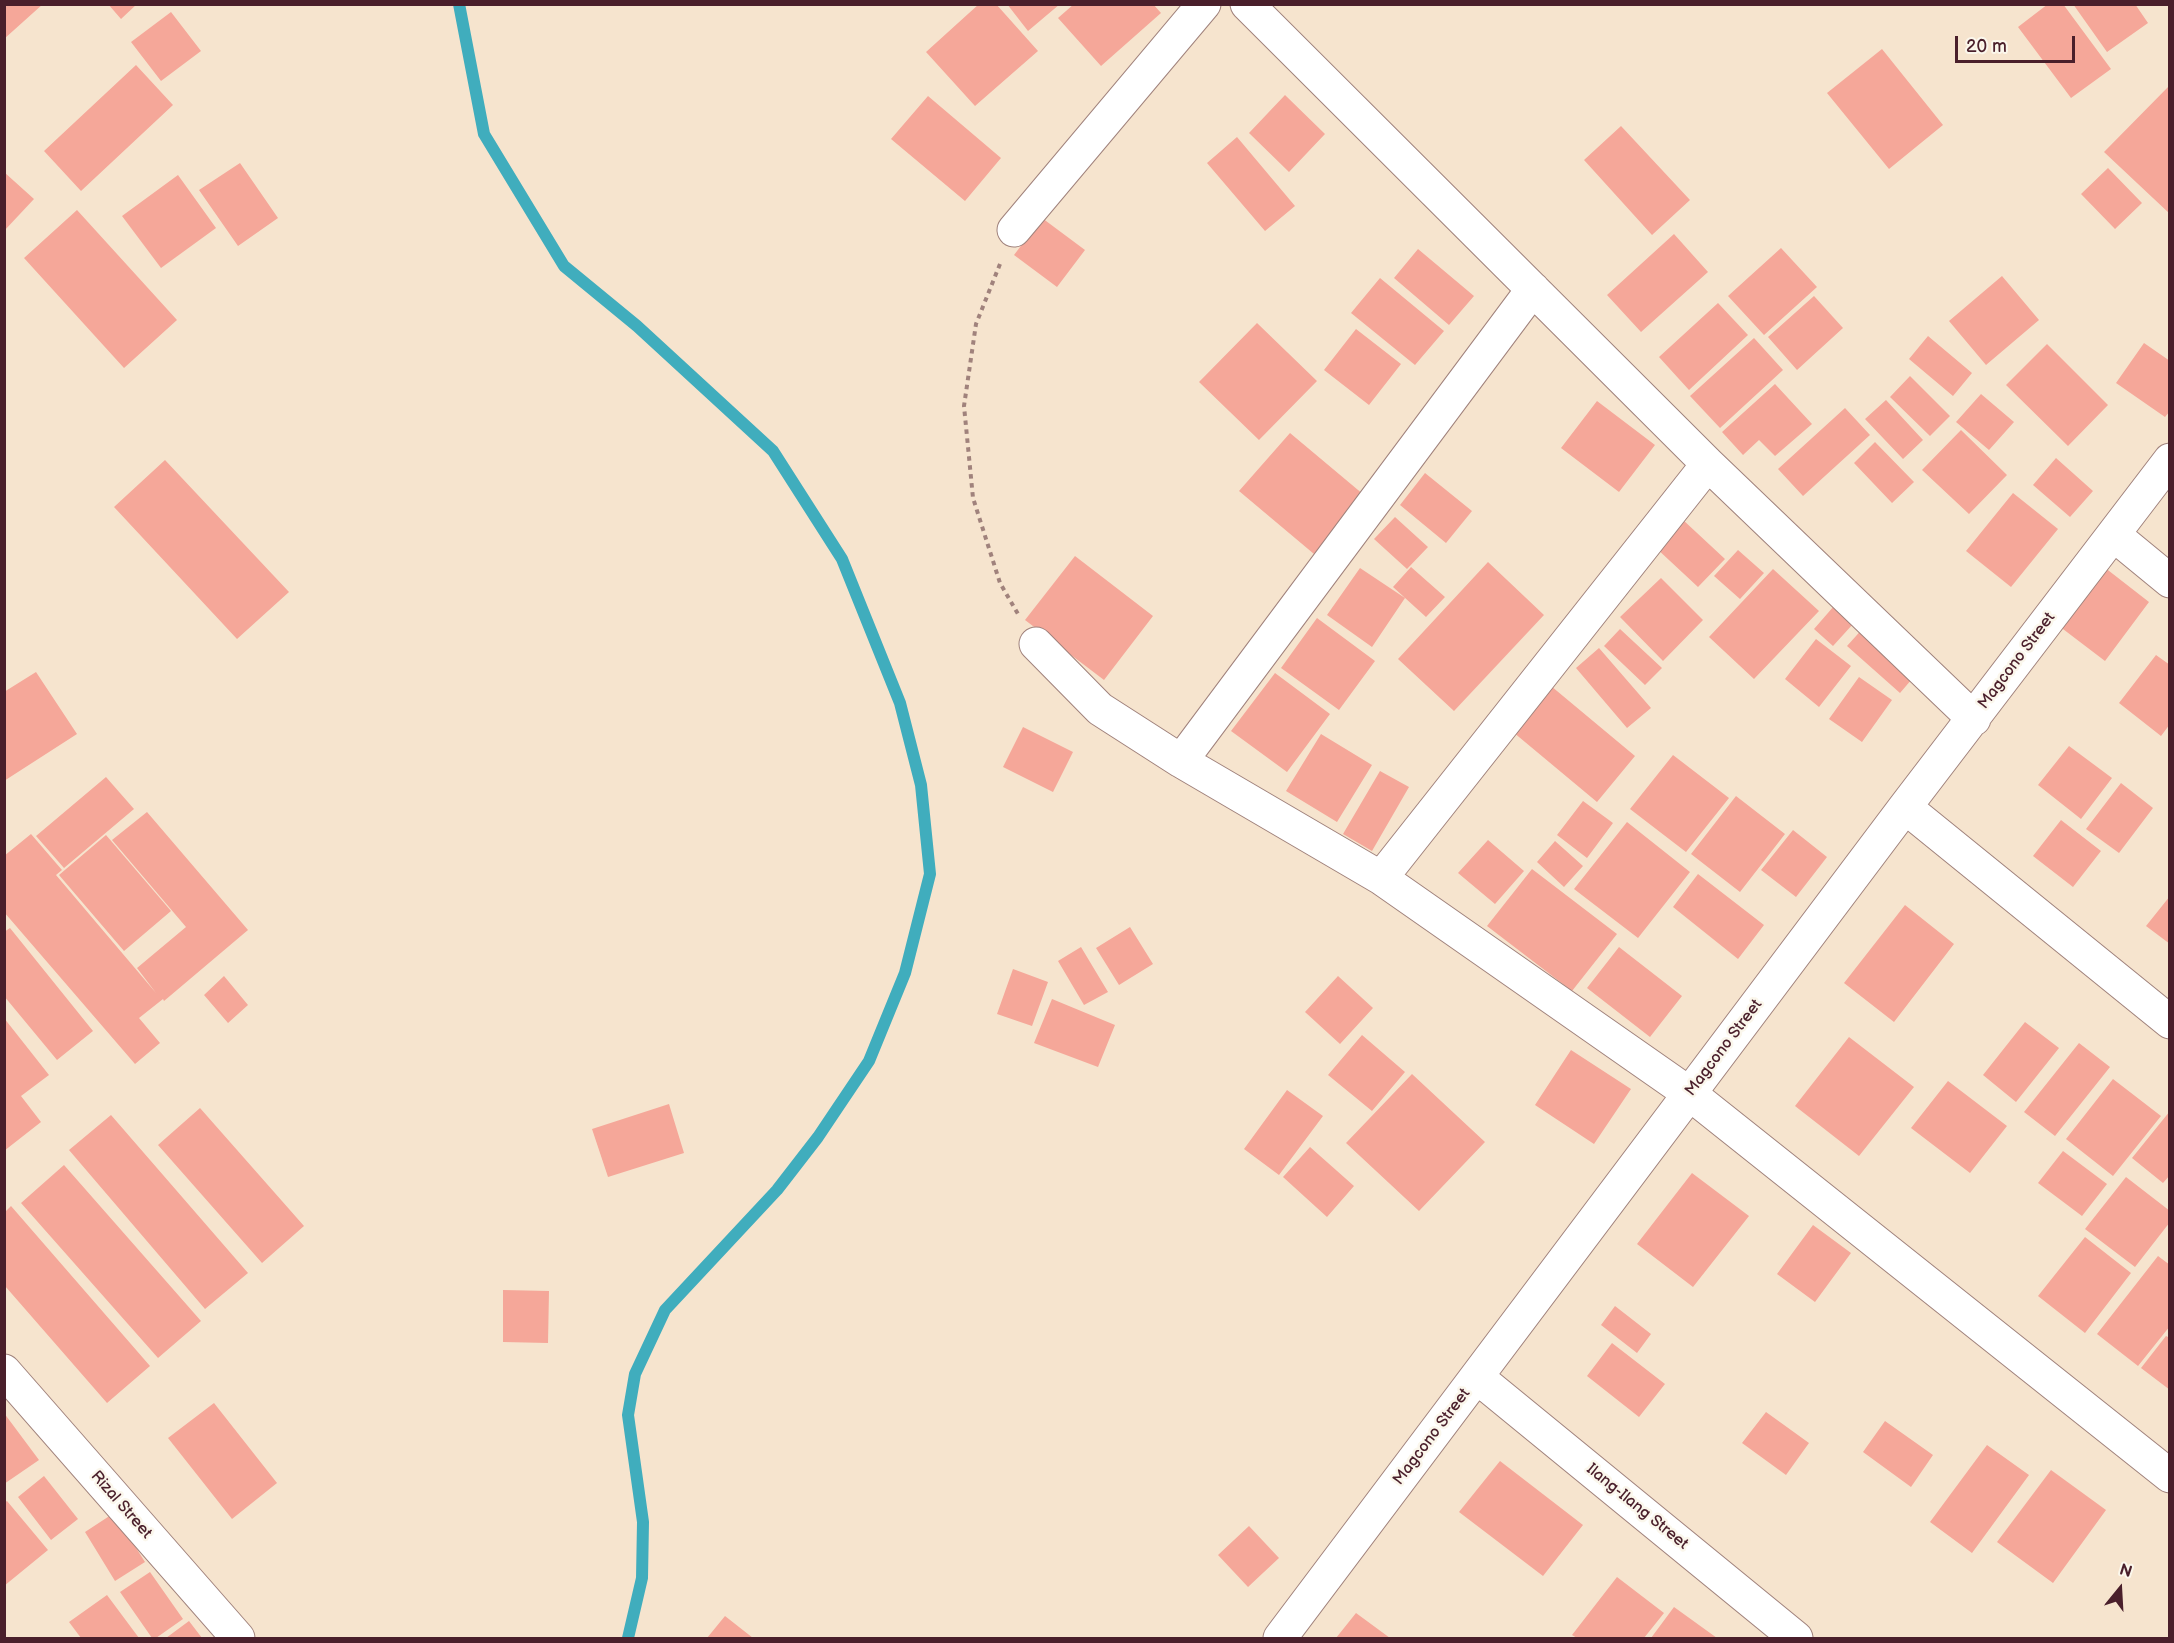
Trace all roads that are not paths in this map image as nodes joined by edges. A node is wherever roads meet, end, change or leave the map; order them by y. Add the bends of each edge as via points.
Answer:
1 (1204, 4) edge
2 (1247, 4) edge
3 (1014, 230) road end
4 (1533, 289) junction
5 (2169, 460) edge
6 (1708, 464) junction
7 (2114, 535) junction
8 (2169, 580) edge
9 (1036, 644) road end
10 (1974, 719) junction
11 (1181, 761) junction
12 (1905, 807) junction
13 (1381, 878) junction
14 (2169, 1022) edge
15 (1690, 1094) junction
16 (4, 1371) edge
17 (1478, 1377) junction
18 (2169, 1476) edge
19 (238, 1638) edge
20 (1280, 1638) edge
21 (1796, 1638) edge

1 - 3 street
2 - 4 street
4 - 6 street
4 - 11 street
5 - 7 street, Magcono Street
6 - 10 street
6 - 13 street
7 - 8 street
7 - 10 street, Magcono Street
9 - 11 street via 1100,709
10 - 12 street, Magcono Street
11 - 13 street
12 - 14 street
12 - 15 street, Magcono Street
13 - 15 street
15 - 17 street, Magcono Street
15 - 18 street
16 - 19 street, Rizal Street
17 - 20 street, Magcono Street
17 - 21 street, Ilang-Ilang Street

